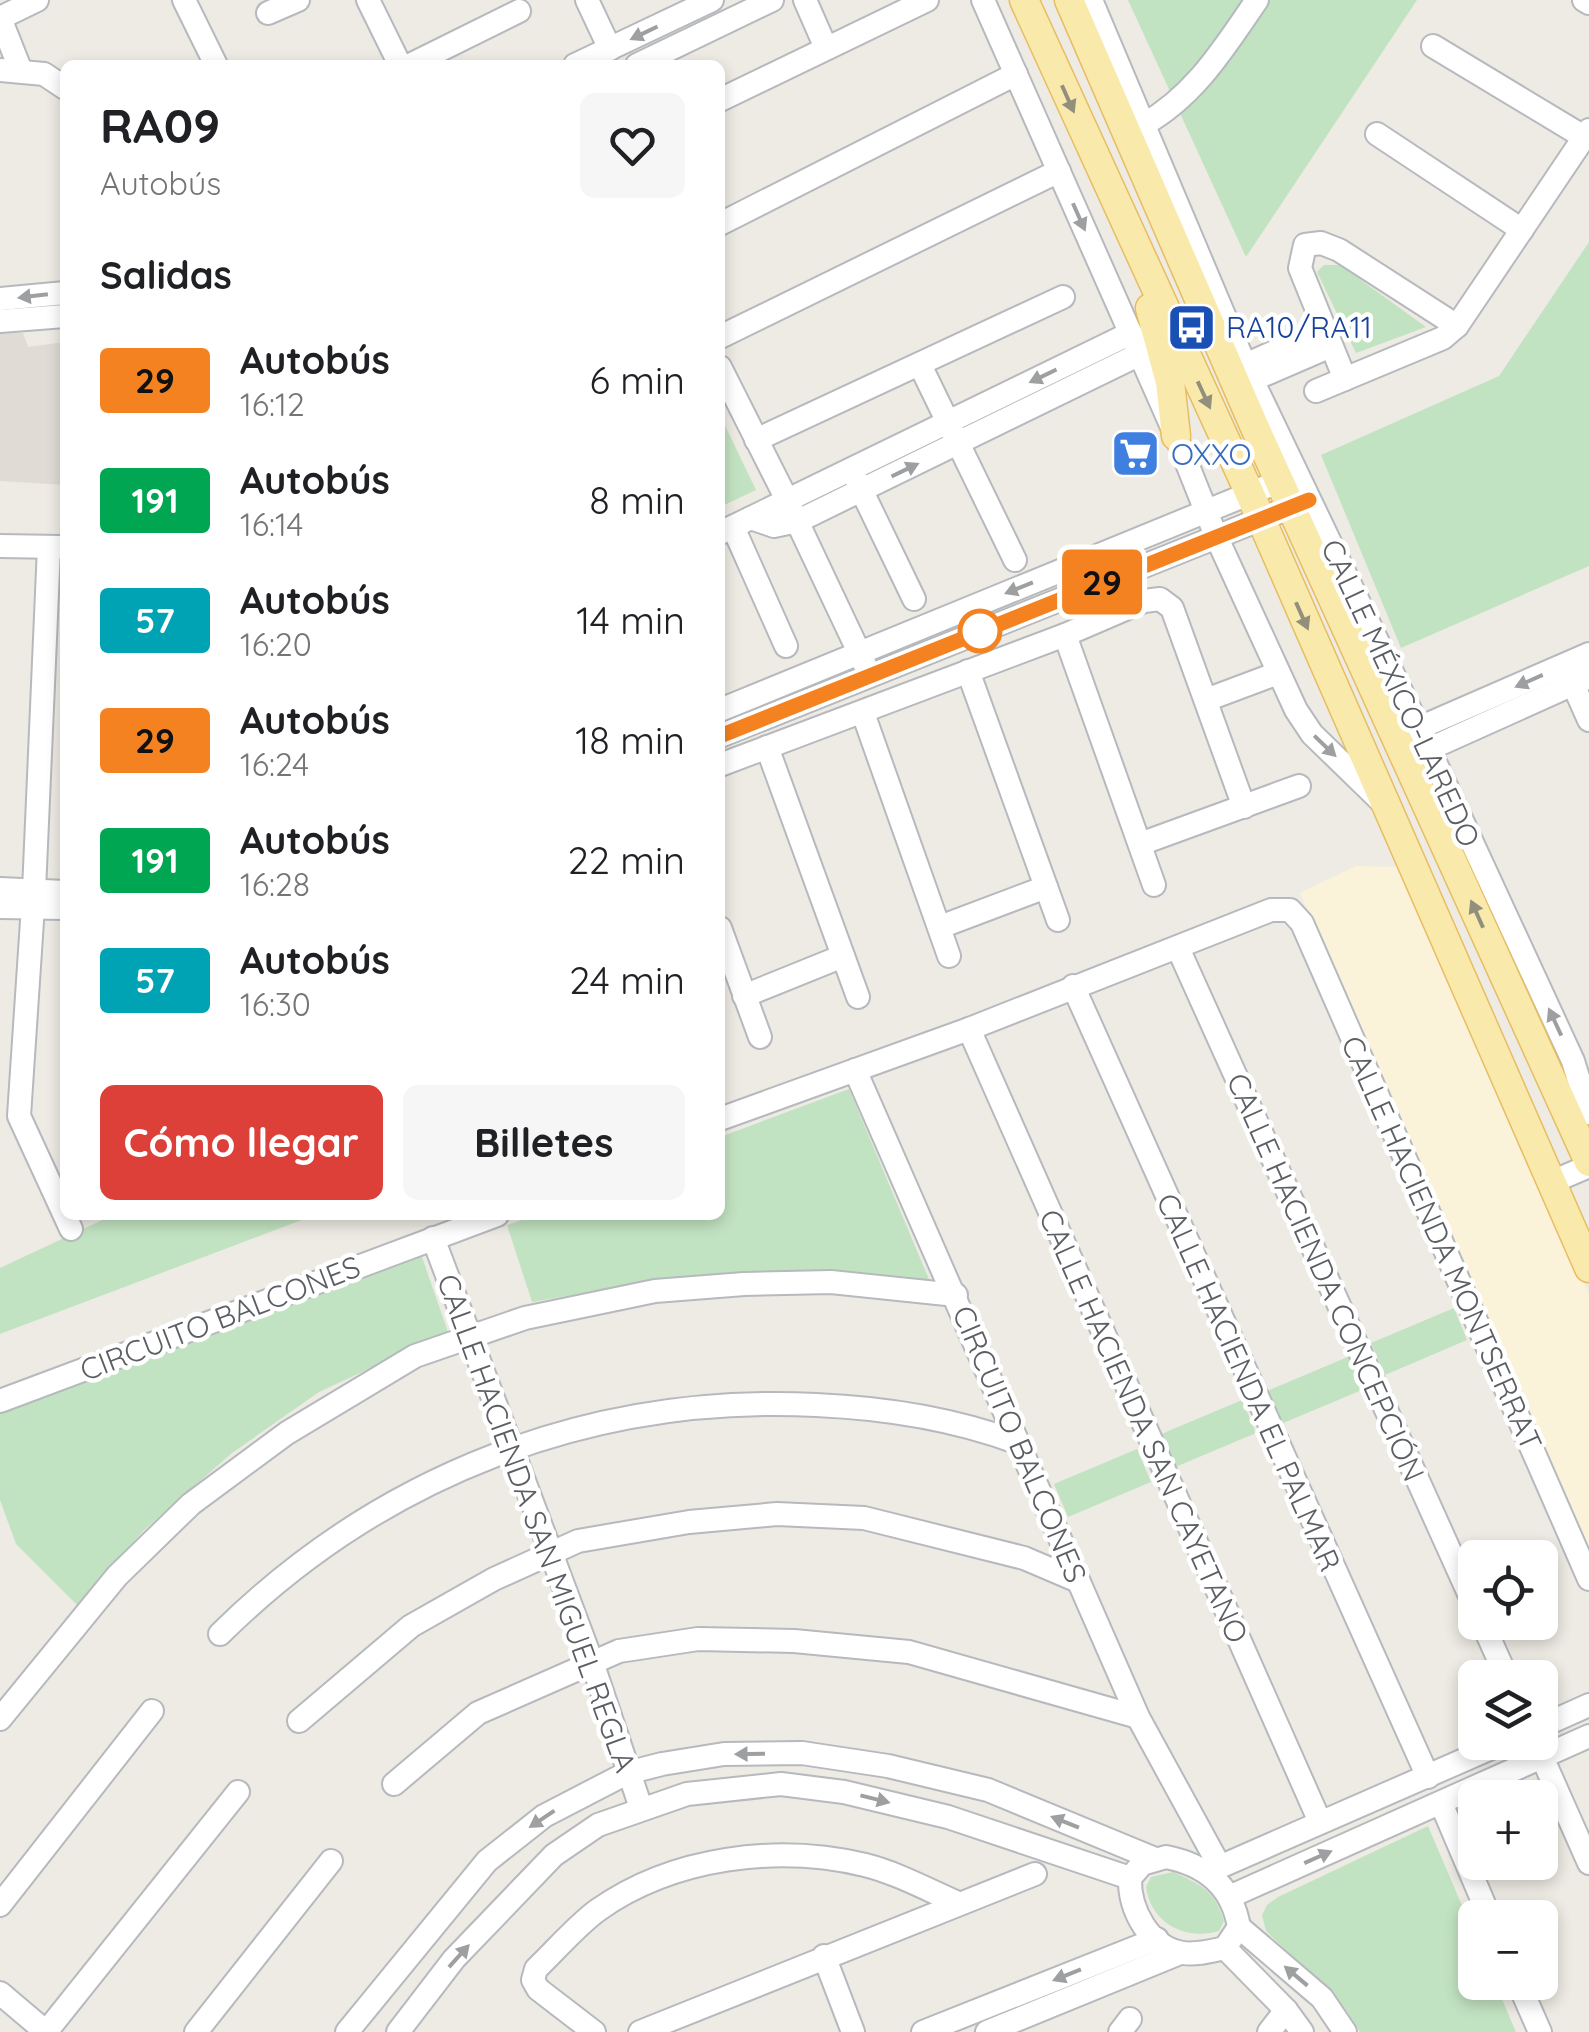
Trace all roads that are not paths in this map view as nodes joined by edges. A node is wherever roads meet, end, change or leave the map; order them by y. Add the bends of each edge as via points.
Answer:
1 (37, 0) edge
2 (184, 0) edge
3 (298, 0) edge
4 (368, 0) edge
5 (587, 0) edge
6 (712, 0) edge
7 (772, 0) edge
8 (805, 0) edge
9 (927, 0) edge
10 (982, 0) edge
11 (1069, 0) edge
12 (1091, 0) edge
13 (1257, 0) edge
14 (1024, 3) edge
15 (519, 11) dead end
16 (268, 13) dead end
17 (0, 18) edge
18 (1085, 36) junction
19 (1434, 46) dead end
20 (826, 48) junction
21 (610, 49) junction
22 (214, 60) edge
23 (398, 60) edge
24 (420, 60) edge
25 (587, 60) edge
26 (647, 60) edge
27 (11, 71) edge
28 (1016, 74) junction
29 (60, 85) edge
30 (725, 98) edge
31 (1132, 99) junction
32 (1143, 125) junction
33 (1377, 134) dead end
34 (1587, 134) edge
35 (1058, 171) junction
36 (725, 221) edge
37 (1522, 230) junction
38 (1132, 239) junction
39 (60, 293) edge
40 (1063, 297) dead end
41 (0, 299) edge
42 (60, 316) edge
43 (0, 321) edge
44 (1457, 326) junction
45 (725, 335) edge
46 (1328, 338) junction
47 (1135, 344) junction
48 (920, 365) junction
49 (1248, 372) junction
50 (725, 377) edge
51 (1345, 379) junction
52 (1316, 391) dead end
53 (947, 422) junction
54 (1262, 422) junction
55 (1176, 436) junction
56 (1223, 436) junction
57 (756, 440) junction
58 (958, 443) junction
59 (852, 468) junction
60 (861, 491) junction
61 (1294, 491) junction
62 (788, 500) junction
63 (1255, 506) junction
64 (1206, 512) junction
65 (798, 522) junction
66 (735, 526) edge
67 (1216, 536) junction
68 (0, 546) edge
69 (57, 547) edge
70 (1015, 560) dead end
71 (1317, 560) junction
72 (1282, 571) junction
73 (914, 599) dead end
74 (1065, 635) junction
75 (786, 646) dead end
76 (860, 653) junction
77 (1589, 654) edge
78 (968, 671) junction
79 (1278, 674) junction
80 (869, 676) junction
81 (1581, 681) edge
82 (1206, 700) junction
83 (725, 708) edge
84 (872, 709) junction
85 (1483, 713) junction
86 (1589, 720) edge
87 (725, 734) edge
88 (1424, 739) junction
89 (767, 747) junction
90 (725, 762) edge
91 (1299, 786) dead end
92 (1382, 801) junction
93 (1244, 807) junction
94 (1140, 844) junction
95 (1154, 885) dead end
96 (1046, 887) junction
97 (0, 888) edge
98 (60, 893) edge
99 (33, 899) junction
100 (60, 907) edge
101 (0, 908) edge
102 (1058, 920) dead end
103 (940, 927) junction
104 (725, 942) edge
105 (1178, 948) junction
106 (842, 956) junction
107 (949, 956) dead end
108 (1073, 986) junction
109 (744, 996) junction
110 (858, 997) dead end
111 (969, 1029) junction
112 (760, 1037) dead end
113 (855, 1070) junction
114 (1579, 1115) edge
115 (725, 1117) edge
116 (1530, 1134) junction
117 (1589, 1164) edge
118 (1552, 1182) junction
119 (60, 1203) edge
120 (68, 1220) edge
121 (483, 1220) edge
122 (72, 1229) dead end
123 (433, 1238) junction
124 (1586, 1249) edge
125 (956, 1296) junction
126 (469, 1336) junction
127 (0, 1401) edge
128 (1016, 1442) junction
129 (513, 1449) junction
130 (551, 1553) junction
131 (1458, 1569) edge
132 (1589, 1580) edge
133 (1078, 1582) junction
134 (220, 1634) dead end
135 (592, 1662) junction
136 (1589, 1705) edge
137 (152, 1711) dead end
138 (0, 1718) edge
139 (1138, 1718) junction
140 (1558, 1719) edge
141 (299, 1720) dead end
142 (1589, 1736) edge
143 (1558, 1750) edge
144 (1466, 1760) edge
145 (1535, 1760) edge
146 (1543, 1760) edge
147 (1453, 1766) junction
148 (628, 1773) junction
149 (1428, 1777) junction
150 (1458, 1780) edge
151 (1490, 1780) edge
152 (394, 1784) dead end
153 (238, 1792) dead end
154 (1458, 1794) edge
155 (1441, 1803) junction
156 (641, 1808) junction
157 (1192, 1814) junction
158 (1320, 1822) junction
159 (1160, 1858) junction
160 (331, 1861) dead end
161 (1589, 1863) edge
162 (1214, 1870) junction
163 (1036, 1874) dead end
164 (1130, 1878) junction
165 (1229, 1897) junction
166 (1482, 1900) edge
167 (958, 1903) junction
168 (0, 1905) edge
169 (1239, 1926) junction
170 (1157, 1939) junction
171 (1225, 1948) junction
172 (1180, 1953) junction
173 (824, 1956) junction
174 (0, 1993) edge
175 (1526, 2000) edge
176 (1286, 2010) junction
177 (46, 2032) edge
178 (196, 2032) edge
179 (347, 2032) edge
180 (398, 2032) edge
181 (594, 2032) edge
182 (640, 2032) edge
183 (853, 2032) edge
184 (923, 2032) edge
185 (987, 2032) edge
186 (1269, 2032) edge
187 (1302, 2032) edge
188 (1345, 2032) edge
189 (1540, 2032) edge

1 - 17 street
2 - 22 street
3 - 16 street
4 - 23 street
5 - 21 street
6 -> 21 street
7 - 26 street
8 - 20 street
9 - 20 street
10 - 28 street
11 - 18 main road
12 - 31 street
13 - 32 street via 1200,81
14 -> 38 main road
15 - 24 street
17 - 27 street
18 - 31 main road
18 - 54 main road
19 - 34 street
20 - 30 street
21 - 25 street
27 - 29 street via 44,74
28 - 35 street
28 - 36 street
31 - 32 street
32 - 49 street
33 - 37 street
34 - 37 street
35 - 45 street
35 -> 47 street
37 - 44 street
38 - 55 main road via 1170,382
38 -> 56 main road
39 -> 41 street
40 - 48 street
42 - 43 street
44 - 46 street via 1338,250 1305,245 1300,268
44 - 51 street
46 - 49 street
46 - 51 street
47 -> 53 street
47 - 55 street
47 - 58 street
48 - 53 street
48 - 57 street
49 - 54 street
50 - 57 street
51 - 52 street
53 - 58 street
53 - 59 street
54 - 56 main road via 1238,441
54 - 61 main road
55 - 64 street
56 - 63 main road
57 - 62 street
60 -> 58 street
58 - 70 street
59 - 60 street
59 - 62 street
60 - 65 street
60 - 73 street
61 - 63 street
61 - 71 main road
61 - 88 street, CALLE MÉXICO-LAREDO
62 - 65 street
62 - 66 street
63 - 64 street
63 - 67 street
63 - 72 main road
64 - 67 street
64 -> 76 street
65 - 66 street
65 - 76 street
66 - 75 street
67 - 79 street
67 - 80 street
68 - 69 street
69 - 99 street
71 - 72 main road via 1294,558
114 -> 71 main road
72 -> 92 main road
74 - 78 street
74 - 82 street via 1160,599 1172,608
74 - 94 street
76 - 80 street
76 - 83 street
77 -> 85 street
78 - 84 street
78 - 96 street
79 - 82 street
79 -> 92 street via 1312,734
80 - 84 street
80 - 87 street
81 - 85 street
81 - 86 street
82 - 93 street
84 - 89 street
84 - 103 street
85 - 88 street
114 -> 88 street, CALLE MÉXICO-LAREDO via 1573,1061
89 - 90 street
89 - 106 street
91 - 93 street
92 - 116 main road
93 - 94 street
94 - 95 street
96 - 102 street
96 - 103 street
97 - 99 street
98 - 99 street
99 - 100 street
99 - 101 street
99 - 119 street via 19,1116
103 - 107 street
104 - 109 street
105 - 108 street
105 - 131 street, CALLE HACIENDA CONCEPCIÓN
105 - 132 street, CALLE HACIENDA MONTSERRAT via 1271,910 1290,910 1302,923
106 - 109 street
106 - 110 street
108 - 111 street
108 - 149 street, CALLE HACIENDA EL PALMAR
109 - 112 street
111 - 113 street
111 - 158 street, CALLE HACIENDA SAN CAYETANO
113 - 115 street
113 - 125 street, CIRCUITO BALCONES
114 - 116 main road via 1553,1137
114 - 117 main road
116 - 118 main road
117 - 118 street
118 - 124 main road
120 - 122 street
121 - 123 street, CIRCUITO BALCONES
123 - 126 street, CALLE HACIENDA SAN MIGUEL REGLA
123 - 127 street, CIRCUITO BALCONES
125 - 126 street via 831,1282 744,1284 655,1292
125 - 128 street, CIRCUITO BALCONES
126 - 129 street, CALLE HACIENDA SAN MIGUEL REGLA
126 - 138 street via 415,1356 357,1389 191,1504 117,1576
128 - 129 street via 934,1417 775,1403 679,1408 577,1427
128 - 133 street, CIRCUITO BALCONES
129 - 130 street, CALLE HACIENDA SAN MIGUEL REGLA
129 - 134 street via 417,1490 344,1533
130 - 133 street via 578,1541 689,1522 778,1514 864,1518 1024,1558
130 - 135 street, CALLE HACIENDA SAN MIGUEL REGLA
130 - 141 street via 412,1626
133 - 139 street, CIRCUITO BALCONES
135 - 139 street via 618,1651 698,1639 794,1640 908,1652
135 - 148 street, CALLE HACIENDA SAN MIGUEL REGLA
135 - 152 street via 478,1713
136 - 140 street
137 - 168 street
139 - 157 street, CIRCUITO BALCONES
142 - 143 street
144 - 147 street
145 - 151 street
146 - 161 street
147 - 149 street
147 - 150 street
148 - 156 street, CALLE HACIENDA SAN MIGUEL REGLA
159 -> 148 street via 988,1790 888,1766 802,1753 744,1754
148 -> 179 street via 544,1816 487,1860
149 - 158 street
153 - 177 street
154 - 155 street
165 -> 155 street
155 - 166 street
156 -> 164 street via 687,1794 781,1784 844,1792 948,1817
180 -> 156 street via 454,1960 554,1855 598,1825
157 - 159 street via 1184,1838
157 - 162 street, CIRCUITO BALCONES
158 - 162 street
159 - 162 street
159 - 164 street
160 - 178 street
162 - 165 street
163 - 167 street
164 - 170 street via 1139,1921
165 - 169 street
167 - 173 street
167 - 181 street via 867,1865 800,1856 728,1858 668,1874 598,1910 536,1969 538,1989
169 - 171 street
188 -> 169 street via 1322,1998
170 - 172 street
170 -> 184 street
171 - 172 street
171 - 176 street
172 - 185 street
173 - 182 street
173 - 183 street
174 - 177 street
175 - 189 street
176 - 186 street
176 - 187 street

